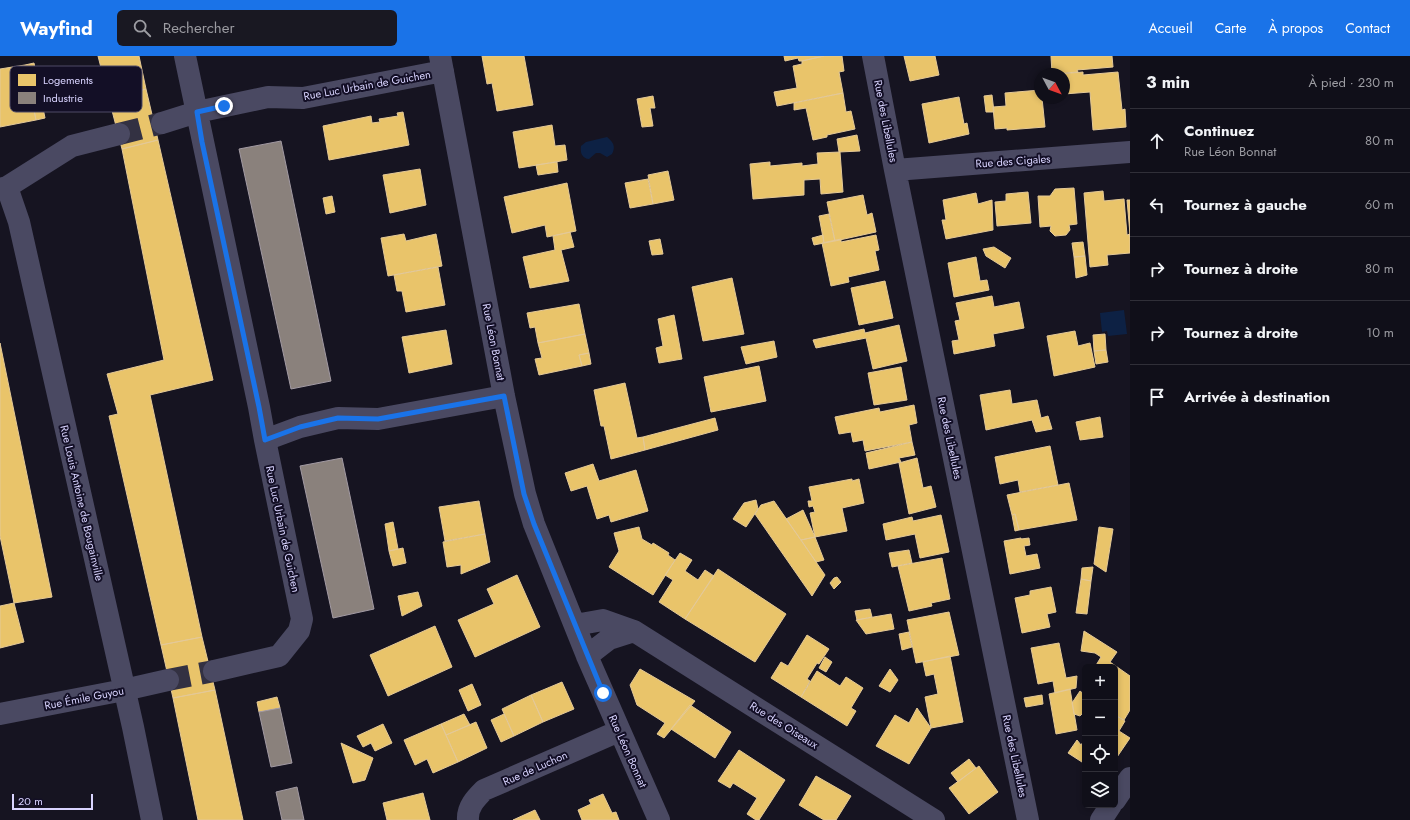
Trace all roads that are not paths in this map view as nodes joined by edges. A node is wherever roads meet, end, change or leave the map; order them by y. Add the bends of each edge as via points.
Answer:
1 (185, 56) edge
2 (874, 56) edge
3 (441, 63) edge
4 (197, 112) junction
5 (162, 123) tunnel mouth
6 (119, 134) tunnel mouth
7 (1130, 152) edge
8 (895, 170) junction
9 (4, 188) edge
10 (504, 396) junction
11 (265, 440) junction
12 (575, 625) junction
13 (634, 631) junction
14 (587, 656) junction
15 (214, 671) tunnel mouth
16 (168, 680) tunnel mouth
17 (124, 690) junction
18 (0, 714) edge
19 (619, 731) junction
20 (1130, 778) edge
21 (1118, 796) edge
22 (1109, 808) edge
23 (152, 820) edge
24 (468, 820) edge
25 (659, 820) edge
26 (934, 820) edge
27 (1028, 820) edge
28 (1101, 820) edge

1 - 4 street
2 - 8 street, Rue des Libellules
3 - 4 street, Rue Luc Urbain de Guichen via 303,98 268,97
3 - 10 street, Rue Léon Bonnat
4 - 5 street, Rue Luc Urbain de Guichen
4 - 11 street, Rue Luc Urbain de Guichen
6 - 9 street via 72,146
7 - 8 street, Rue des Cigales
8 - 27 street, Rue des Libellules
9 - 17 street, Rue Louis Antoine de Bougainville via 19,222
10 - 11 street via 378,419 338,418 300,427
10 - 12 street, Rue Léon Bonnat via 524,494
11 - 15 street, Rue Luc Urbain de Guichen via 302,619 300,631 279,656
12 - 13 street, Rue des Oiseaux via 603,620
12 - 14 street, Rue Léon Bonnat
13 - 14 street via 609,639
13 - 26 street, Rue des Oiseaux
14 - 19 street, Rue Léon Bonnat
16 - 17 street, Rue Émile Guyou
17 - 18 street, Rue Émile Guyou
17 - 23 street, Rue Louis Antoine de Bougainville
19 - 24 street, Rue de Luchon via 484,790 474,800
19 - 25 street, Rue Léon Bonnat
20 - 21 street
22 - 28 street

